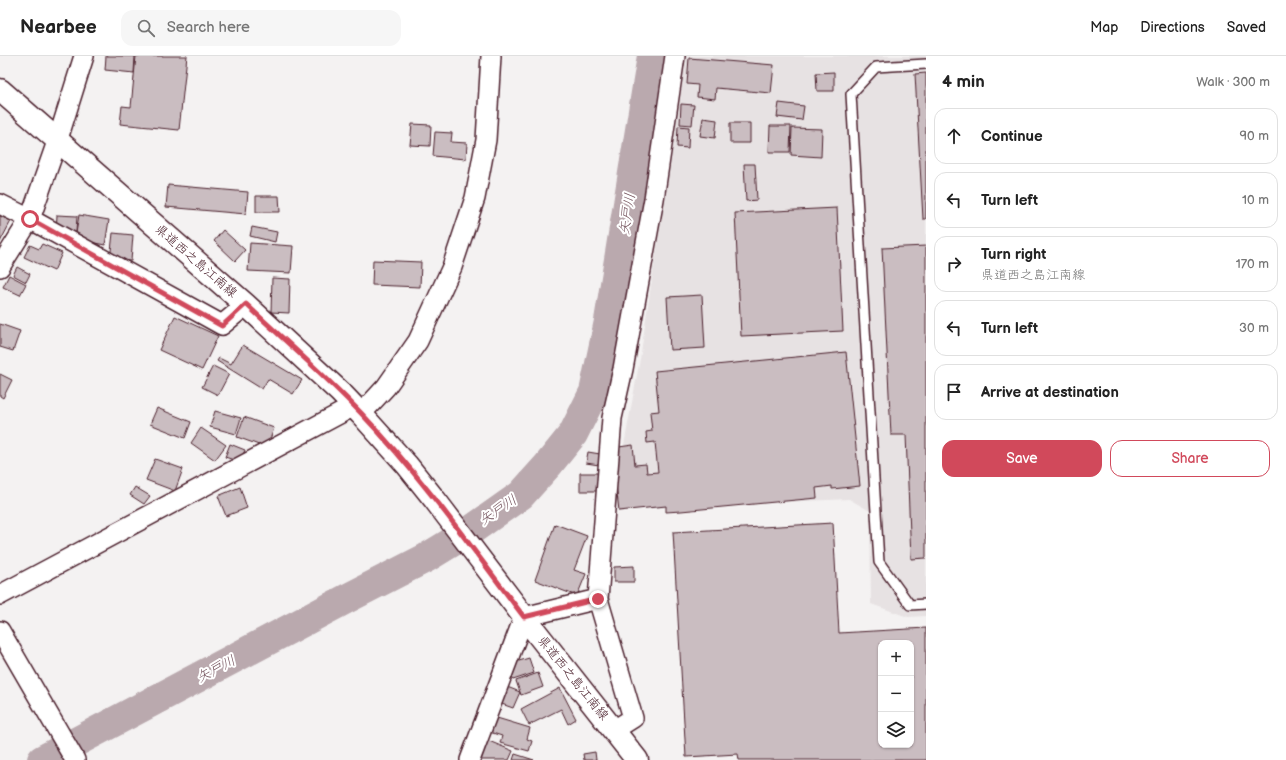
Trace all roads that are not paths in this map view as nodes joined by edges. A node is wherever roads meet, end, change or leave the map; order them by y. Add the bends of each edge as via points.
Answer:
1 (84, 56) edge
2 (491, 56) edge
3 (675, 56) edge
4 (926, 64) edge
5 (0, 90) edge
6 (58, 139) junction
7 (0, 204) edge
8 (30, 219) junction
9 (0, 267) edge
10 (246, 304) junction
11 (358, 410) junction
12 (0, 595) edge
13 (598, 599) junction
14 (926, 604) edge
15 (524, 617) junction
16 (0, 631) edge
17 (614, 730) junction
18 (73, 756) edge
19 (470, 760) edge
20 (637, 760) edge

1 - 6 street
2 - 11 street via 486,140 475,198 452,267 418,341 386,387
3 - 13 street via 654,199 612,418
4 - 14 lane via 876,67 851,94 879,562 910,605
5 - 6 main road, 県道西之島江南線
6 - 8 street
6 - 10 main road, 県道西之島江南線
7 - 8 street
8 - 9 street
8 - 10 street via 222,326
10 - 11 main road, 県道西之島江南線
11 - 12 street
11 - 15 main road, 県道西之島江南線 via 407,465
13 - 15 street
13 - 17 street via 633,718
15 - 17 main road, 県道西之島江南線
15 - 19 street
16 - 18 street
17 - 20 main road, 県道西之島江南線

